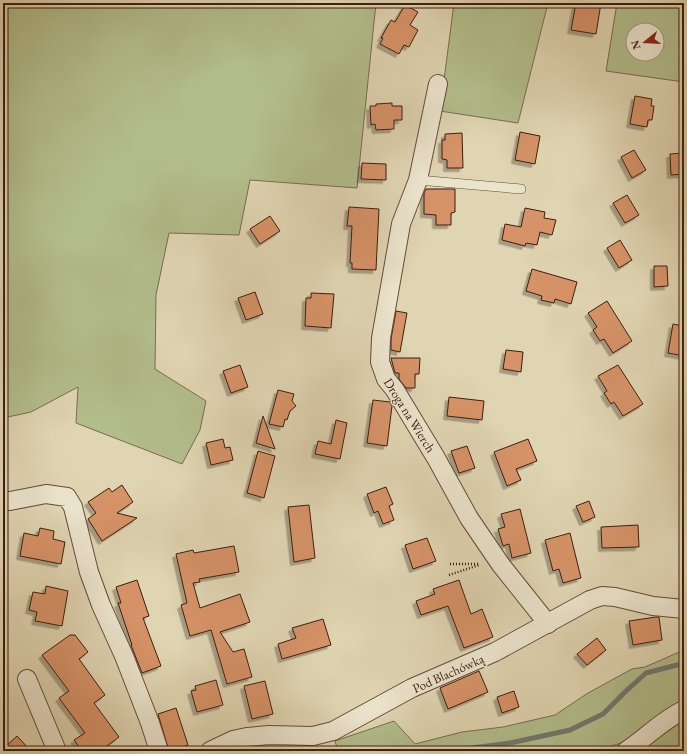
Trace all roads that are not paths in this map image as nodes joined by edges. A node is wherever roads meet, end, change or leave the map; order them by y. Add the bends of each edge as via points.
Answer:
1 (438, 84) dead end
2 (418, 180) junction
3 (521, 189) dead end
4 (3, 501) edge
5 (684, 609) edge
6 (548, 624) junction
7 (27, 678) dead end
8 (684, 710) edge
9 (57, 751) edge
10 (159, 751) edge
11 (210, 751) edge
12 (626, 751) edge

1 - 2 street, Droga na Wierch
2 - 3 lane
2 - 6 street, Droga na Wierch via 401,224 381,338 380,362 386,379 436,458 469,518 501,565
4 - 10 street via 46,494 68,497 100,605 124,656
5 - 6 street, Pod Blachówką via 602,596
6 - 11 street, Pod Blachówką via 495,652 412,688 333,731 313,736 246,737
7 - 9 street
8 - 12 street via 662,722

